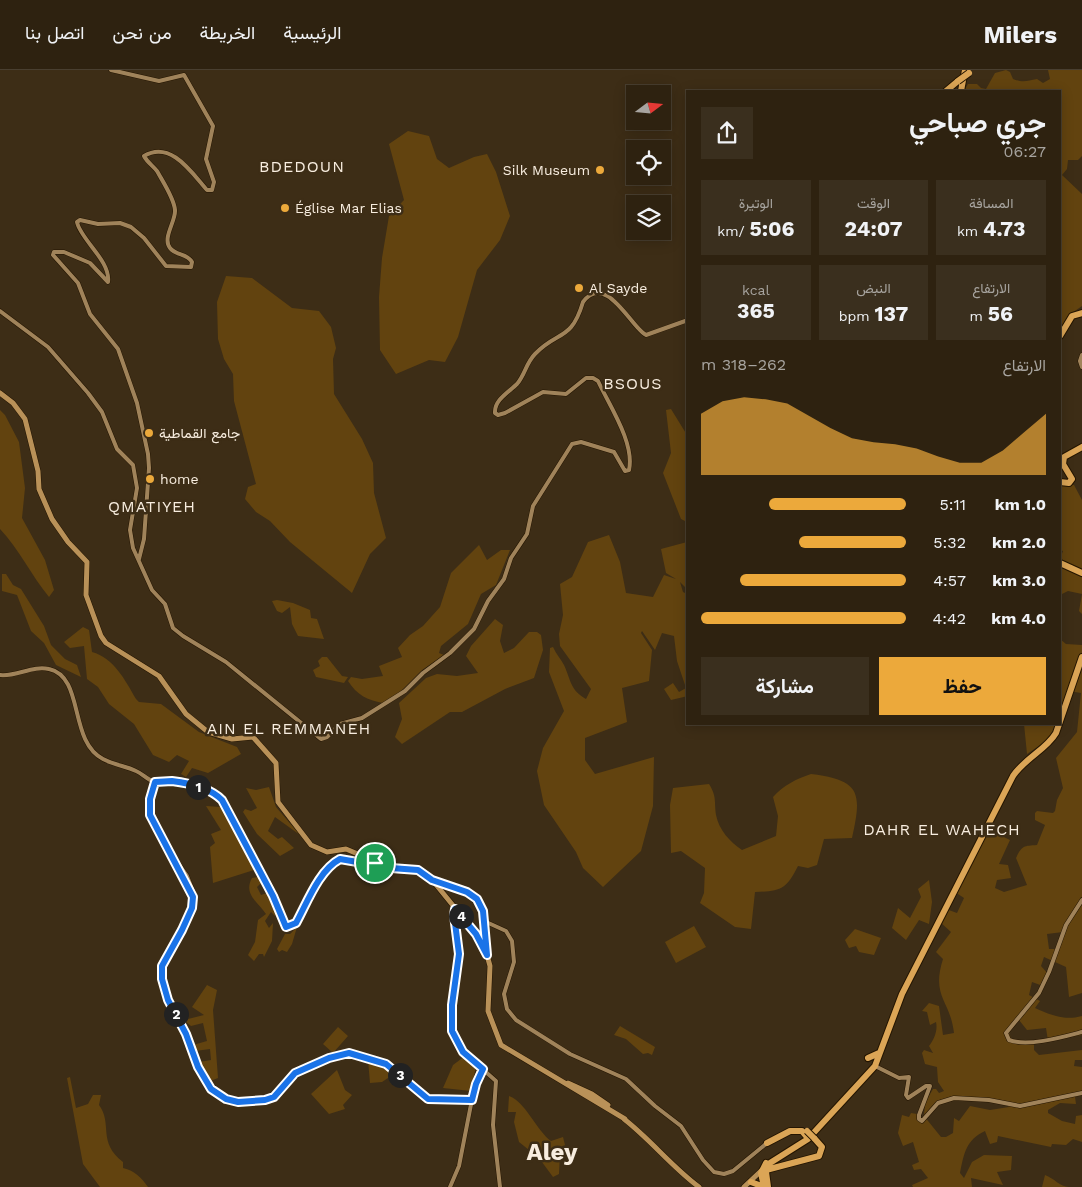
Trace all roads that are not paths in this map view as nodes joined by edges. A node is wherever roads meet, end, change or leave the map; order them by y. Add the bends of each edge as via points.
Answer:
1 (111, 70) edge
2 (967, 71) edge
3 (947, 90) edge
4 (959, 90) edge
5 (0, 311) edge
6 (1082, 313) edge
7 (686, 321) edge
8 (1061, 334) edge
9 (1082, 356) edge
10 (1082, 367) edge
11 (0, 392) edge
12 (1082, 447) edge
13 (1061, 482) edge
14 (139, 559) junction
15 (1061, 561) edge
16 (1061, 562) edge
17 (1082, 569) edge
18 (1082, 573) edge
19 (1082, 655) edge
20 (0, 674) edge
21 (1061, 716) edge
22 (1061, 718) edge
23 (1057, 725) edge
24 (1059, 725) edge
25 (155, 782) junction
26 (375, 863) junction
27 (432, 880) junction
28 (1082, 900) edge
29 (455, 909) junction
30 (484, 921) junction
31 (490, 923) junction
32 (485, 929) junction
33 (487, 955) junction
34 (916, 966) junction
35 (890, 1024) junction
36 (1082, 1032) edge
37 (879, 1052) junction
38 (868, 1058) dead end
39 (874, 1066) junction
40 (481, 1068) junction
41 (1082, 1093) edge
42 (472, 1100) junction
43 (807, 1137) junction
44 (768, 1142) junction
45 (792, 1150) junction
46 (794, 1162) junction
47 (764, 1170) junction
48 (764, 1179) junction
49 (748, 1184) edge
50 (450, 1187) edge
51 (500, 1187) edge
52 (700, 1187) edge
53 (764, 1187) edge
54 (768, 1187) edge

1 - 14 main road via 159,81 184,75 213,124 206,159 214,188 207,190 188,166 171,154 155,153 144,157 157,172 174,206 168,246 189,257 192,266 166,266 142,236 123,224 80,220 77,224 101,260 108,282 90,263 62,251 53,255 78,283 90,314 118,349 143,427 149,468 144,539
2 - 3 highway, bridge
2 - 4 highway
5 - 14 main road via 48,347 88,393 102,412 118,449 133,465 137,492 130,535 134,555
6 - 8 highway via 1072,316
7 - 14 main road via 644,334 624,309 604,295 594,294 583,302 580,316 572,328 536,353 521,379 497,403 495,413 505,413 543,392 566,394 586,378 593,378 598,381 626,441 629,470 621,468 614,452 580,442 572,444 533,506 527,534 474,629 400,694 362,718 340,724 325,738 319,738 226,662 173,628 165,604 152,590
9 - 10 main road
11 - 26 main road via 25,418 38,471 38,489 52,519 87,562 86,595 106,643 159,676 186,714 208,732 232,740 253,737 260,742 276,763 278,802 311,845 321,851 346,849
12 - 13 highway via 1064,457 1063,464 1072,480
15 - 17 highway
16 - 18 highway
19 - 21 highway
19 - 22 highway
20 - 25 main road via 49,668 60,674 70,687 81,731 97,754
23 - 34 highway via 1048,741 1019,764 1012,774
24 - 34 highway via 1050,742 1022,763 1013,776
25 - 26 main road via 185,783 211,791 222,800 286,927 296,923 304,903 333,863 340,859
25 - 42 main road via 150,815 193,897 188,917 165,961 162,979 168,1000 208,1086 226,1099 244,1103 270,1099 295,1073 346,1053 386,1064 428,1099
26 - 27 main road via 422,871
27 - 29 main road
27 - 30 main road via 471,895 481,905
28 - 36 main road via 1066,925 1039,993 1006,1033 1009,1040 1021,1042 1052,1040
29 - 33 main road via 476,934
29 - 40 main road via 459,954 452,1031 463,1052
30 - 31 main road
30 - 32 main road
31 - 32 main road
31 - 44 main road via 507,932 513,944 514,962 504,994 507,1009 516,1020 570,1054 626,1079 681,1126 714,1172 734,1172
32 - 33 main road
33 - 52 main road via 490,966 488,1011 498,1042 625,1119 678,1171
34 - 35 highway via 900,994
35 - 37 highway
35 - 39 highway
37 - 38 highway
37 - 39 highway
39 - 41 main road via 899,1078 910,1077 908,1098 930,1086 919,1115 922,1121 938,1103 960,1097 1017,1106
39 - 43 highway
39 - 45 highway via 820,1127
40 - 42 main road
40 - 51 main road via 496,1080 493,1125
42 - 50 main road via 459,1166
43 - 44 highway via 802,1131 790,1131
43 - 47 highway via 768,1161
44 - 46 highway, bridge via 786,1130 801,1129 821,1145 820,1155
45 - 46 highway via 786,1158
45 - 47 highway via 772,1161
46 - 47 highway
47 - 48 highway
47 - 49 main road
48 - 49 main road
48 - 53 highway
48 - 54 highway
49 - 53 highway

